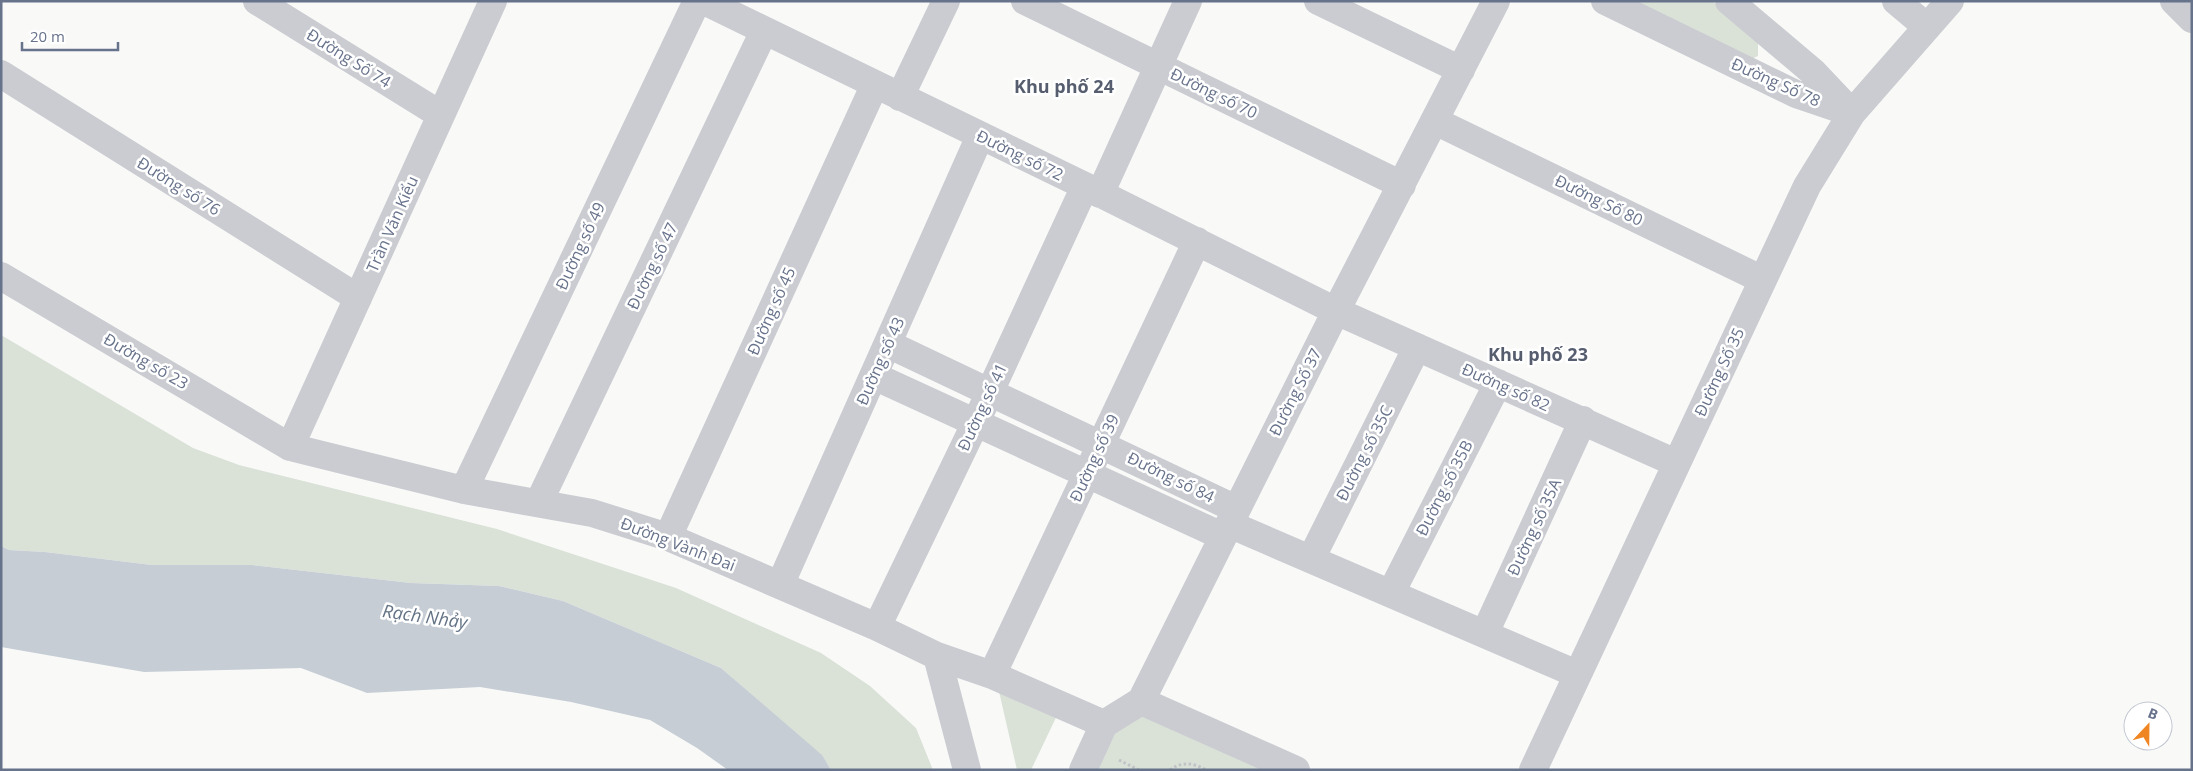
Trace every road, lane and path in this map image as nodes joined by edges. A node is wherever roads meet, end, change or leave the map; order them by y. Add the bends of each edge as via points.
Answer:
1 (257, 1) edge
2 (493, 1) edge
3 (697, 1) edge
4 (704, 1) edge
5 (946, 1) edge
6 (1025, 1) edge
7 (1188, 1) edge
8 (1318, 1) edge
9 (1496, 1) edge
10 (1605, 1) edge
11 (1729, 1) edge
12 (1896, 1) edge
13 (1950, 1) edge
14 (2174, 1) edge
15 (2192, 19) edge
16 (1928, 27) junction
17 (764, 31) junction
18 (1159, 66) junction
19 (1461, 70) junction
20 (1, 74) edge
21 (874, 84) junction
22 (900, 97) junction
23 (1852, 113) junction
24 (441, 115) junction
25 (1435, 121) junction
26 (980, 136) junction
27 (1402, 185) junction
28 (1093, 190) junction
29 (1197, 241) junction
30 (1, 276) edge
31 (1763, 280) junction
32 (358, 298) junction
33 (1336, 311) junction
34 (888, 344) junction
35 (1418, 347) junction
36 (874, 376) junction
37 (1498, 383) junction
38 (990, 391) junction
39 (1583, 420) junction
40 (976, 422) junction
41 (1101, 443) junction
42 (290, 447) junction
43 (1676, 463) junction
44 (1087, 472) junction
45 (464, 490) junction
46 (539, 502) junction
47 (1229, 523) junction
48 (668, 537) junction
49 (1311, 559) junction
50 (780, 585) junction
51 (1390, 593) junction
52 (877, 628) junction
53 (1485, 633) junction
54 (937, 656) junction
55 (1577, 674) junction
56 (992, 675) junction
57 (1142, 701) junction
58 (1104, 724) junction
59 (967, 770) edge
60 (1083, 770) edge
61 (1170, 770) edge
62 (1206, 770) edge
63 (1296, 770) edge
64 (1533, 770) edge

1 - 24 street, Đường Số 74
2 - 24 street, Trần Văn Kiểu
3 - 45 street, Đường số 49
4 - 17 street, Đường số 72
5 - 22 street
6 - 18 street, Đường số 70
7 - 18 street
8 - 19 street
9 - 19 street, Đường Số 37
10 - 23 street, Đường Số 78 via 1796,94
11 - 23 street, Đường Số 78 via 1813,72
12 - 16 street
13 - 16 street, Đường Số 35
14 - 15 street
16 - 23 street, Đường Số 35
17 - 21 street, Đường số 72
17 - 46 street, Đường số 47
18 - 27 street, Đường số 70
18 - 28 street
19 - 25 street, Đường Số 37
20 - 32 street, Đường số 76
21 - 22 street, Đường số 72
21 - 48 street, Đường số 45
22 - 26 street, Đường số 72
23 - 31 street, Đường Số 35 via 1807,186
24 - 32 street, Trần Văn Kiểu
25 - 27 street, Đường Số 37
25 - 31 street, Đường Số 80
26 - 28 street, Đường số 72
26 - 34 street, Đường số 43
27 - 33 street, Đường Số 37
28 - 29 street, Đường số 72
28 - 38 street, Đường số 41
29 - 33 street, Đường số 72
29 - 41 street, Đường số 39
30 - 42 street, Đường số 23
31 - 43 street, Đường Số 35
32 - 42 street, Trần Văn Kiểu
33 - 35 street, Đường số 82
33 - 47 street, Đường Số 37
34 - 36 street, Đường số 43
34 - 38 street, Đường số 84
35 - 37 street, Đường số 82
35 - 49 street, Đường số 35C
36 - 40 street, Đường số 84
36 - 50 street, Đường số 43
37 - 39 street, Đường số 82
37 - 51 street, Đường số 35B
38 - 40 street, Đường số 41
38 - 41 street, Đường số 84
39 - 43 street, Đường số 82
39 - 53 street, Đường số 35A
40 - 44 street, Đường số 84
40 - 52 street, Đường số 41
41 - 44 street, Đường số 39
41 - 47 street, Đường số 84
42 - 45 street, Đường Vành Đai
43 - 55 street, Đường Số 35
44 - 47 street, Đường số 84
44 - 56 street, Đường số 39
45 - 46 street, Đường Vành Đai
46 - 48 street, Đường Vành Đai via 592,512
47 - 49 street, Đường số 84
47 - 57 street, Đường Số 37
48 - 50 street, Đường Vành Đai
49 - 51 street, Đường số 84
50 - 52 street, Đường Vành Đai
51 - 53 street, Đường số 84
52 - 54 street, Đường Vành Đai
53 - 55 street, Đường số 84
54 - 56 street, Đường Vành Đai
54 - 59 street
55 - 64 street, Đường Số 35
56 - 58 street, Đường Vành Đai
57 - 58 street
57 - 63 street
58 - 60 street
61 - 62 path via 1190,763

